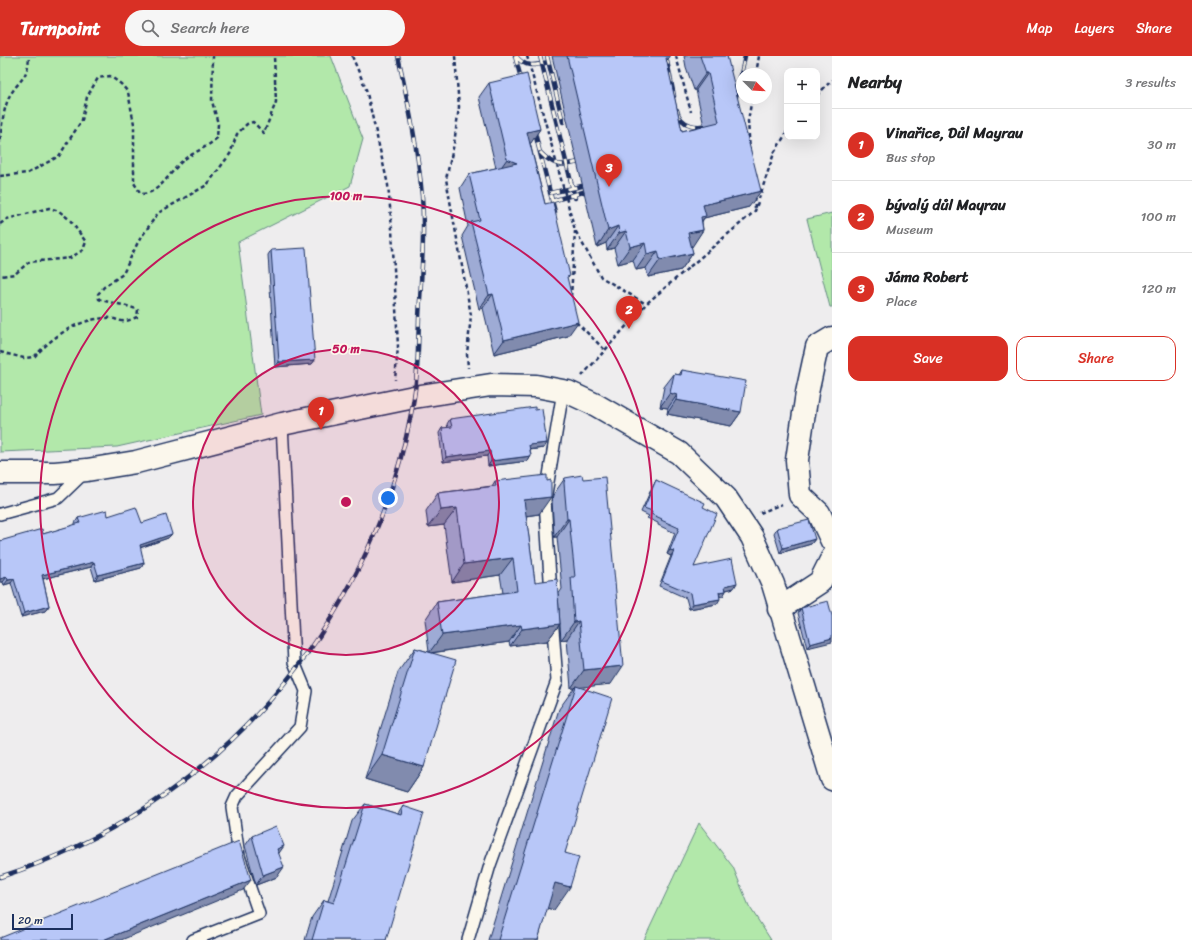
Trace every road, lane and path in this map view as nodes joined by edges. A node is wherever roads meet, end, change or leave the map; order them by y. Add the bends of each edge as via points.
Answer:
1 (29, 56) edge
2 (213, 56) edge
3 (274, 56) edge
4 (352, 56) edge
5 (455, 56) edge
6 (527, 56) edge
7 (676, 56) edge
8 (759, 56) edge
9 (757, 68) edge
10 (832, 80) edge
11 (820, 92) edge
12 (751, 104) edge
13 (690, 112) dead end
14 (784, 137) edge
15 (0, 140) edge
16 (751, 158) edge
17 (0, 176) edge
18 (754, 196) edge
19 (755, 211) junction
20 (0, 224) edge
21 (575, 230) junction
22 (0, 276) edge
23 (571, 298) edge
24 (646, 304) junction
25 (574, 318) edge
26 (832, 338) edge
27 (605, 350) junction
28 (0, 352) edge
29 (469, 389) junction
30 (566, 391) junction
31 (393, 401) junction
32 (282, 424) junction
33 (87, 470) junction
34 (0, 473) edge
35 (800, 495) junction
36 (0, 514) edge
37 (757, 514) dead end
38 (832, 542) edge
39 (832, 558) edge
40 (779, 609) junction
41 (832, 779) edge
42 (193, 940) edge
43 (468, 940) edge

1 - 15 path via 28,70 10,97 2,117
2 - 17 path via 212,102 218,124 217,138 186,159 158,188 148,194 141,194 134,183 134,124 128,92 110,76 98,78 87,97 82,120 59,156 28,173
3 - 28 path via 276,102 264,133 252,122 247,124 237,134 230,154 207,185 158,213 138,242 123,274 98,294 99,299 138,310 137,317 125,322 109,317 87,320 64,331 34,357 24,358
4 - 31 path via 366,89 388,185 398,347
5 - 29 path via 459,107 446,179 471,316 467,354
6 - 21 path
7 - 13 path
8 - 9 path
10 - 11 path
12 - 16 path via 748,121
14 - 19 path via 774,153
18 - 19 path
19 - 24 path
20 - 22 path via 7,219 49,208 60,211 70,220 86,242 83,250 70,258 29,262 14,274
21 - 23 path
21 - 24 path via 601,277
24 - 27 path
25 - 27 path via 576,324
26 - 35 street via 816,347 797,460
27 - 30 path
29 - 30 street via 491,385 536,386
29 - 31 street
30 - 40 street via 596,405 679,453 726,498 752,537 773,584
30 - 43 lane via 545,500 556,681 490,865
31 - 32 street
32 - 33 street via 178,452
32 - 42 lane via 294,662 306,691 300,727 237,796 232,807 240,856 259,914
33 - 34 street
33 - 36 lane via 58,498
35 - 37 path
35 - 38 street via 819,513
39 - 40 street via 820,582
40 - 41 street

